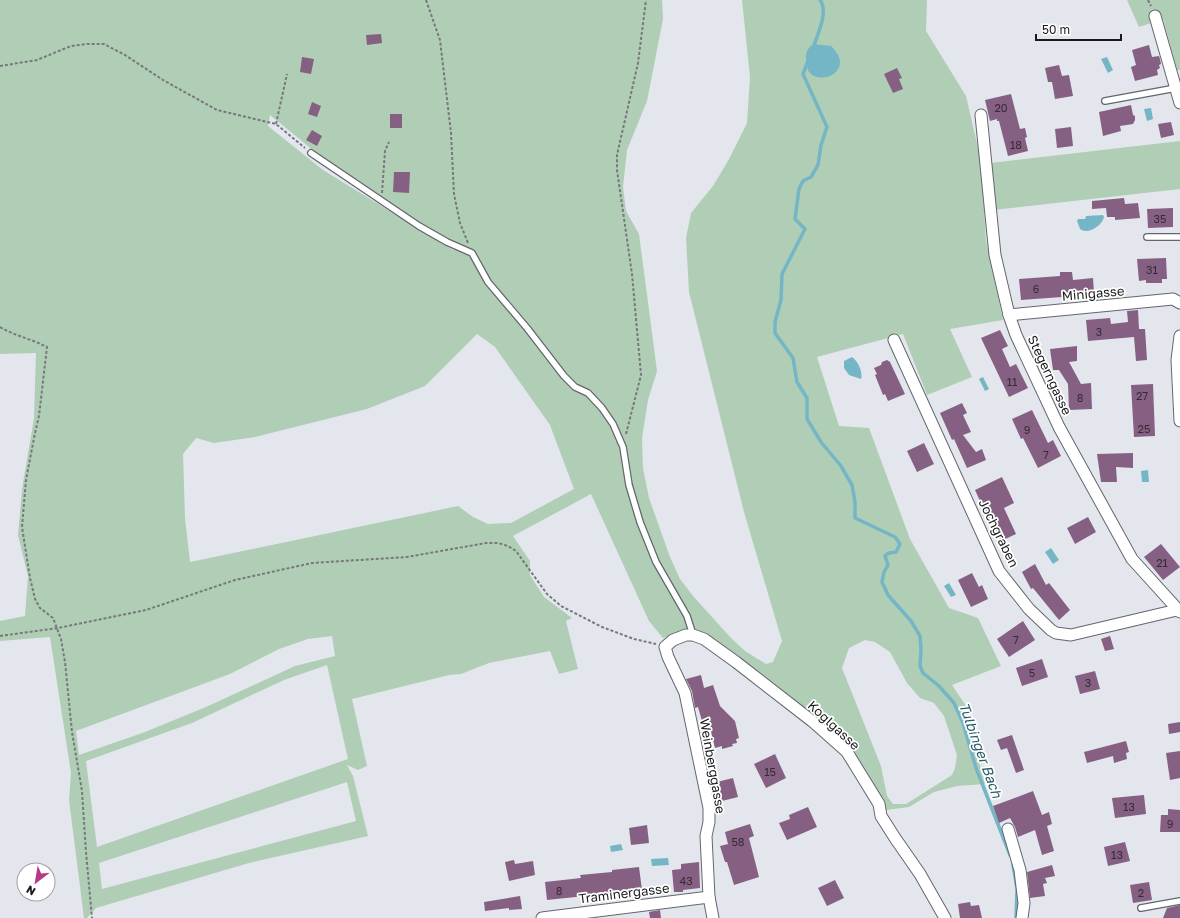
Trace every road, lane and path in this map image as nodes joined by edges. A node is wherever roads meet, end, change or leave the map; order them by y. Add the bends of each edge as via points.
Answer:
1 (426, 0) edge
2 (646, 0) edge
3 (1155, 16) dead end
4 (0, 66) edge
5 (287, 74) dead end
6 (1176, 88) junction
7 (1105, 101) dead end
8 (1180, 103) edge
9 (981, 115) dead end
10 (276, 124) junction
11 (389, 142) dead end
12 (312, 153) joint
13 (382, 200) junction
14 (1147, 237) dead end
15 (1180, 237) edge
16 (472, 253) junction
17 (1180, 303) edge
18 (1009, 315) junction
19 (0, 327) edge
20 (1180, 336) edge
21 (894, 340) dead end
22 (1180, 421) edge
23 (623, 447) junction
24 (1179, 611) edge
25 (58, 628) junction
26 (693, 635) junction
27 (0, 636) edge
28 (665, 647) junction
29 (1008, 829) dead end
30 (709, 896) junction
31 (1180, 901) edge
32 (1141, 908) dead end
33 (92, 918) edge
34 (542, 918) edge
35 (713, 918) edge
36 (945, 918) edge
37 (1022, 918) edge

1 - 16 path via 440,40 456,201 460,223
2 - 23 path via 638,63 617,155 632,274 641,375
3 - 6 street
4 - 10 path via 37,60 71,46 104,44 217,110
5 - 10 path
6 - 7 lane
6 - 8 street
9 - 18 street, Stegerngasse via 995,256
10 - 12 path
11 - 13 path
12 - 13 lane
13 - 16 lane via 419,226
14 - 15 lane
16 - 23 lane via 488,282 564,376 575,387 588,393 602,408 613,424
17 - 18 street, Minigasse via 1173,299
18 - 24 street, Stegerngasse via 1059,427 1132,559
19 - 25 path via 47,347 40,416 26,480 22,527 35,598 40,608 53,618
20 - 22 street via 1177,360
21 - 24 street, Jochgraben via 999,571 1029,609 1048,628 1056,633 1071,635
23 - 26 lane via 629,485 640,522 656,562 687,616
25 - 27 path
25 - 28 path via 146,610 235,580 312,563 407,557 498,543 516,551 547,594 561,606 617,633
25 - 33 path via 82,791
26 - 28 street via 686,635
26 - 36 street, Koglgasse via 714,646 812,721 847,752 879,804 881,816 920,874
28 - 30 street, Weinberggasse via 685,692 709,808 706,836
29 - 37 street via 1020,870 1024,903
30 - 34 street, Traminergasse
30 - 35 street, Weinberggasse
31 - 32 lane

